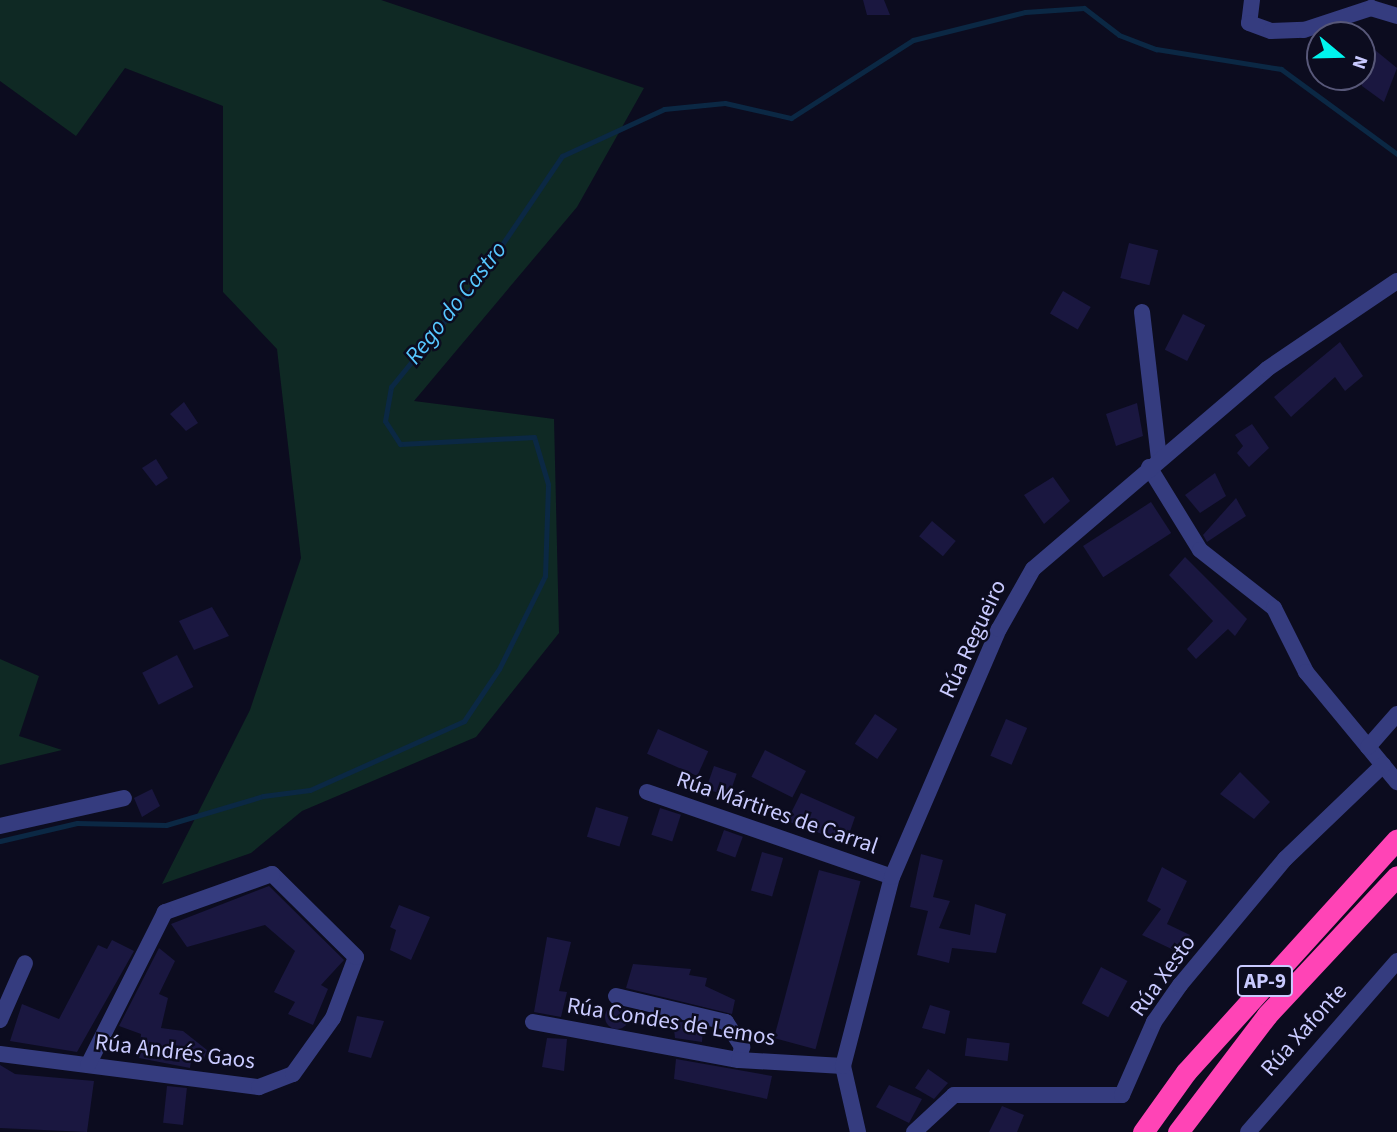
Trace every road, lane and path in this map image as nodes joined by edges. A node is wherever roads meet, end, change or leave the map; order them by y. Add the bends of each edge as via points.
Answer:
1 (1252, 0) edge
2 (1397, 16) edge
3 (1397, 281) edge
4 (1142, 312) dead end
5 (1154, 463) junction
6 (1397, 714) edge
7 (1368, 747) junction
8 (1391, 774) edge
9 (647, 792) dead end
10 (124, 797) dead end
11 (0, 826) edge
12 (1397, 839) edge
13 (1397, 876) edge
14 (892, 877) junction
15 (1397, 961) edge
16 (25, 963) dead end
17 (615, 996) dead end
18 (0, 1020) edge
19 (533, 1023) dead end
20 (0, 1054) edge
21 (739, 1060) junction
22 (88, 1065) junction
23 (843, 1066) junction
24 (859, 1132) edge
25 (914, 1132) edge
26 (1143, 1132) edge
27 (1178, 1132) edge
28 (1248, 1132) edge

1 - 2 street via 1249,23 1270,31 1304,30 1371,8
3 - 5 street, Rúa Regueiro via 1267,369
4 - 5 street
5 - 7 street via 1200,550 1274,608 1306,672
5 - 14 street, Rúa Regueiro via 1057,543 1027,578
6 - 7 street
7 - 8 street
8 - 25 street, Rúa Xesto via 1285,859 1154,1022 1122,1096 954,1095
9 - 14 street, Rúa Mártires de Carral
10 - 11 street
12 - 26 highway, AP-9 via 1273,972
13 - 27 highway, AP-9 via 1266,1015
14 - 23 street, Rúa Regueiro
15 - 28 street, Rúa Xafonte
16 - 18 street
17 - 21 street via 726,1021 742,1047
19 - 21 street, Rúa Condes de Lemos
20 - 22 street, Rúa Andrés Gaos
21 - 23 street, Rúa Condes de Lemos
22 - 22 street, Rúa Andrés Gaos via 155,921 165,912 272,874 356,957 333,1017 293,1074 259,1087
23 - 24 street, Rúa Regueiro

